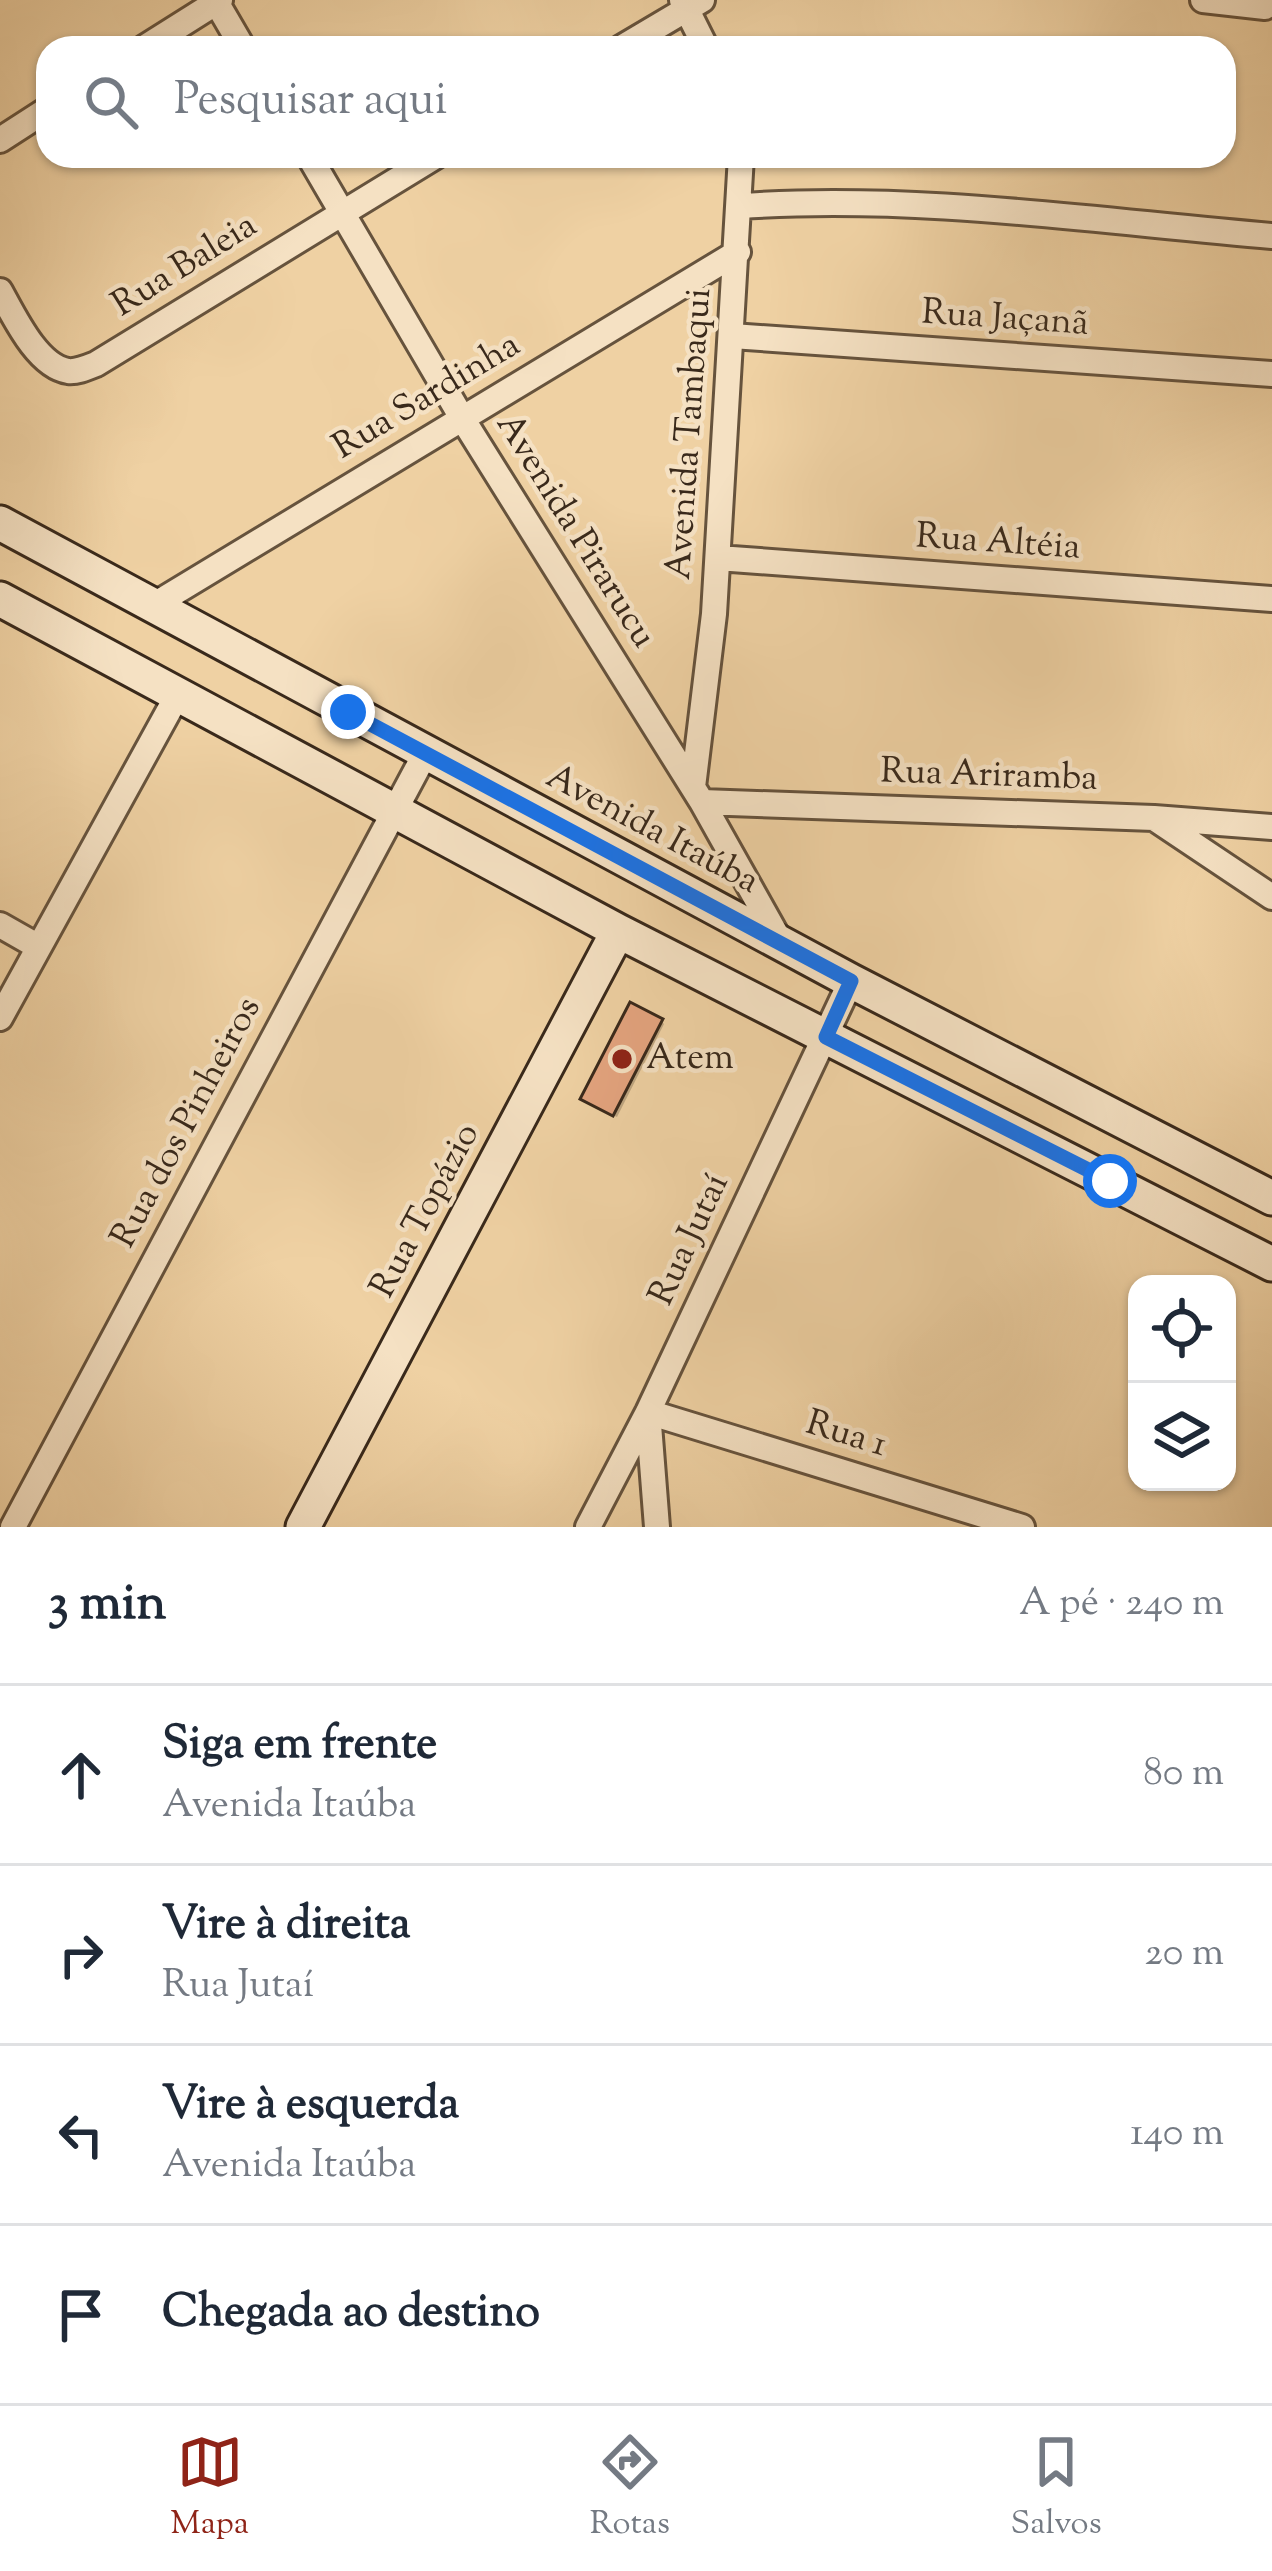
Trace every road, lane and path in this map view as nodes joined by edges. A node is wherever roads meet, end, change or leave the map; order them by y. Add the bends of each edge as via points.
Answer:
1 (1203, 0) edge
2 (217, 1) edge
3 (691, 3) edge
4 (1265, 7) dead end
5 (163, 36) edge
6 (237, 36) edge
7 (640, 36) edge
8 (702, 36) edge
9 (36, 117) edge
10 (0, 140) edge
11 (316, 168) edge
12 (415, 168) edge
13 (741, 168) edge
14 (741, 206) junction
15 (342, 211) junction
16 (1272, 236) edge
17 (738, 252) junction
18 (0, 291) edge
19 (732, 336) junction
20 (1272, 374) edge
21 (462, 418) junction
22 (0, 523) edge
23 (718, 558) junction
24 (0, 599) edge
25 (1272, 599) edge
26 (154, 605) junction
27 (177, 696) junction
28 (425, 754) junction
29 (698, 794) junction
30 (394, 811) junction
31 (1154, 818) junction
32 (1272, 826) edge
33 (1272, 897) edge
34 (0, 925) edge
35 (618, 931) junction
36 (782, 943) junction
37 (38, 946) junction
38 (851, 981) junction
39 (0, 1018) edge
40 (826, 1037) junction
41 (1272, 1198) edge
42 (1272, 1264) edge
43 (648, 1412) junction
44 (14, 1527) edge
45 (303, 1527) edge
46 (588, 1527) edge
47 (657, 1527) edge
48 (1022, 1527) edge

1 - 4 street
2 - 5 street
2 - 6 street
3 - 7 street
3 - 8 street
9 - 10 street
11 - 15 street, Avenida Pirarucu
12 - 15 street, Rua Baleia
13 - 14 street, Avenida Tambaqui
14 - 16 street via 1009,210
14 - 17 street, Avenida Tambaqui
15 - 18 street, Rua Baleia via 73,372 55,367
15 - 21 street, Avenida Pirarucu
17 - 19 street, Avenida Tambaqui
17 - 21 street, Rua Sardinha
19 - 20 street, Rua Jaçanã
19 - 23 street, Avenida Tambaqui
21 - 26 street, Rua Sardinha
21 - 29 street, Avenida Pirarucu
22 - 26 street, Avenida Itaúba
23 - 25 street, Rua Altéia
23 - 29 street, Avenida Tambaqui
24 - 27 street
26 - 28 street, Avenida Itaúba
27 - 30 street
27 - 37 street
28 - 30 street, Rua dos Pinheiros
28 - 36 street, Avenida Itaúba
29 - 31 street, Rua Ariramba
29 - 36 street, Avenida Pirarucu
30 - 35 street
30 - 44 street, Rua dos Pinheiros
31 - 32 street, Rua Ariramba
31 - 33 street
34 - 37 street
35 - 40 street
35 - 45 street, Rua Topázio
36 - 38 street, Avenida Itaúba
37 - 39 street
38 - 40 street, Rua Jutaí
38 - 41 street, Avenida Itaúba
40 - 42 street
40 - 43 street, Rua Jutaí
43 - 46 street, Rua Jutaí
43 - 47 street
43 - 48 street, Rua 1

